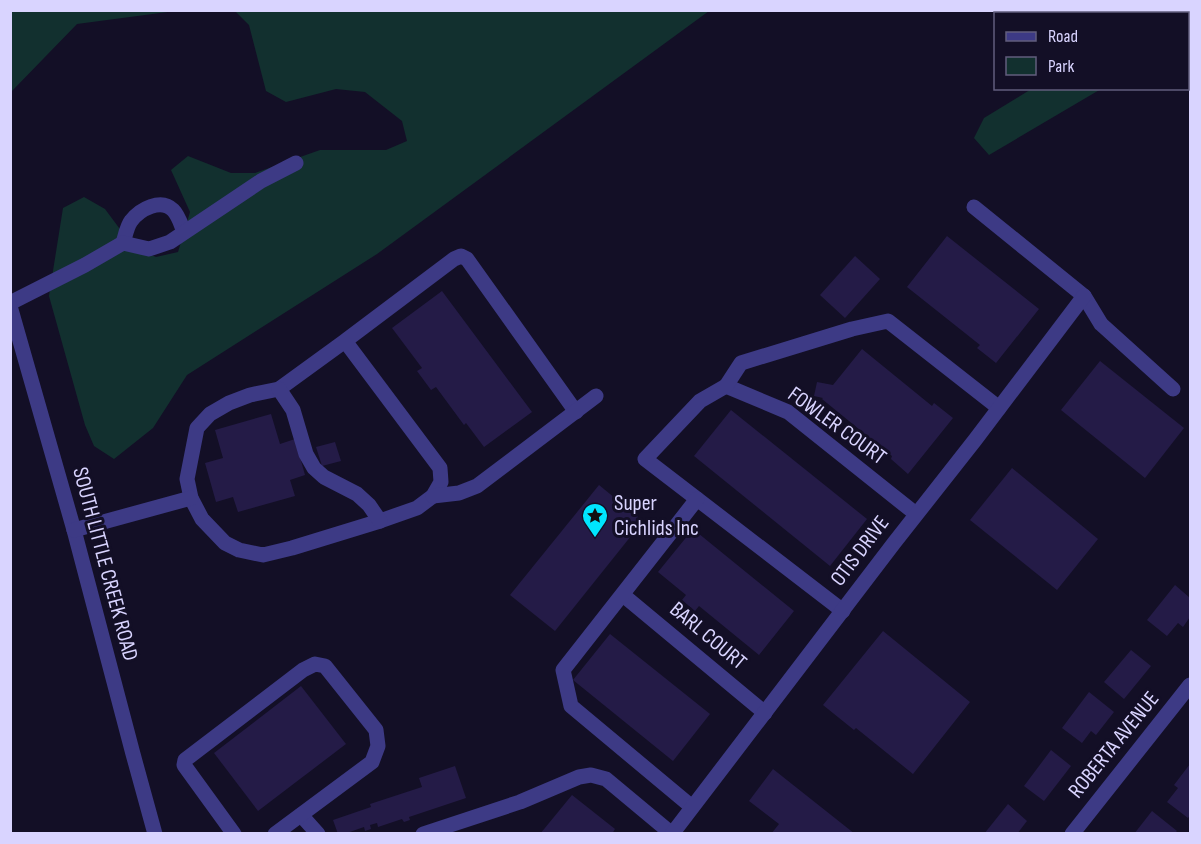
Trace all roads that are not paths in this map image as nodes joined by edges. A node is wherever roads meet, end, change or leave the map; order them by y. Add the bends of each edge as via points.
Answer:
1 (296, 163) dead end
2 (974, 207) dead end
3 (184, 232) junction
4 (123, 243) junction
5 (1084, 296) junction
6 (11, 309) edge
7 (345, 341) junction
8 (726, 386) junction
9 (279, 389) junction
10 (1173, 389) dead end
11 (596, 396) dead end
12 (999, 408) junction
13 (576, 411) junction
14 (433, 496) junction
15 (191, 498) junction
16 (697, 499) junction
17 (916, 514) junction
18 (380, 522) junction
19 (74, 530) junction
20 (623, 595) junction
21 (843, 611) junction
22 (1191, 685) edge
23 (765, 712) junction
24 (692, 807) junction
25 (302, 815) junction
26 (156, 834) edge
27 (234, 834) edge
28 (275, 834) edge
29 (318, 834) edge
30 (423, 834) edge
31 (672, 834) edge
32 (1072, 834) edge

1 - 3 street via 261,181
2 - 5 street
3 - 4 street via 149,249
3 - 4 street via 173,210 162,204 147,208 130,222
4 - 6 street
5 - 10 street via 1101,324
5 - 12 street, OTIS DRIVE
6 - 19 street, SOUTH LITTLE CREEK ROAD
7 - 9 street
7 - 13 street via 461,256 467,259
7 - 14 street via 440,468 441,482
8 - 12 street via 741,363 888,321
8 - 16 street via 700,401 645,459
8 - 17 street, FOWLER COURT via 788,412
9 - 15 street via 250,394 229,403 196,428 187,479
9 - 18 street via 292,410 314,468 357,494
11 - 13 street
12 - 17 street, OTIS DRIVE
13 - 14 street via 477,486
14 - 18 street via 417,508
15 - 18 street via 202,519 225,543 262,555
15 - 19 street
16 - 20 street
16 - 21 street
17 - 21 street, OTIS DRIVE
19 - 26 street, SOUTH LITTLE CREEK ROAD
20 - 23 street, BARL COURT
20 - 24 street via 563,670 571,706
21 - 23 street, OTIS DRIVE
22 - 32 street, ROBERTA AVENUE
23 - 24 street, OTIS DRIVE
24 - 31 street, OTIS DRIVE
25 - 27 street via 372,762 378,747 376,730 325,666 315,664 185,760 184,765
25 - 28 street
25 - 29 street
30 - 31 street via 591,775 606,779

